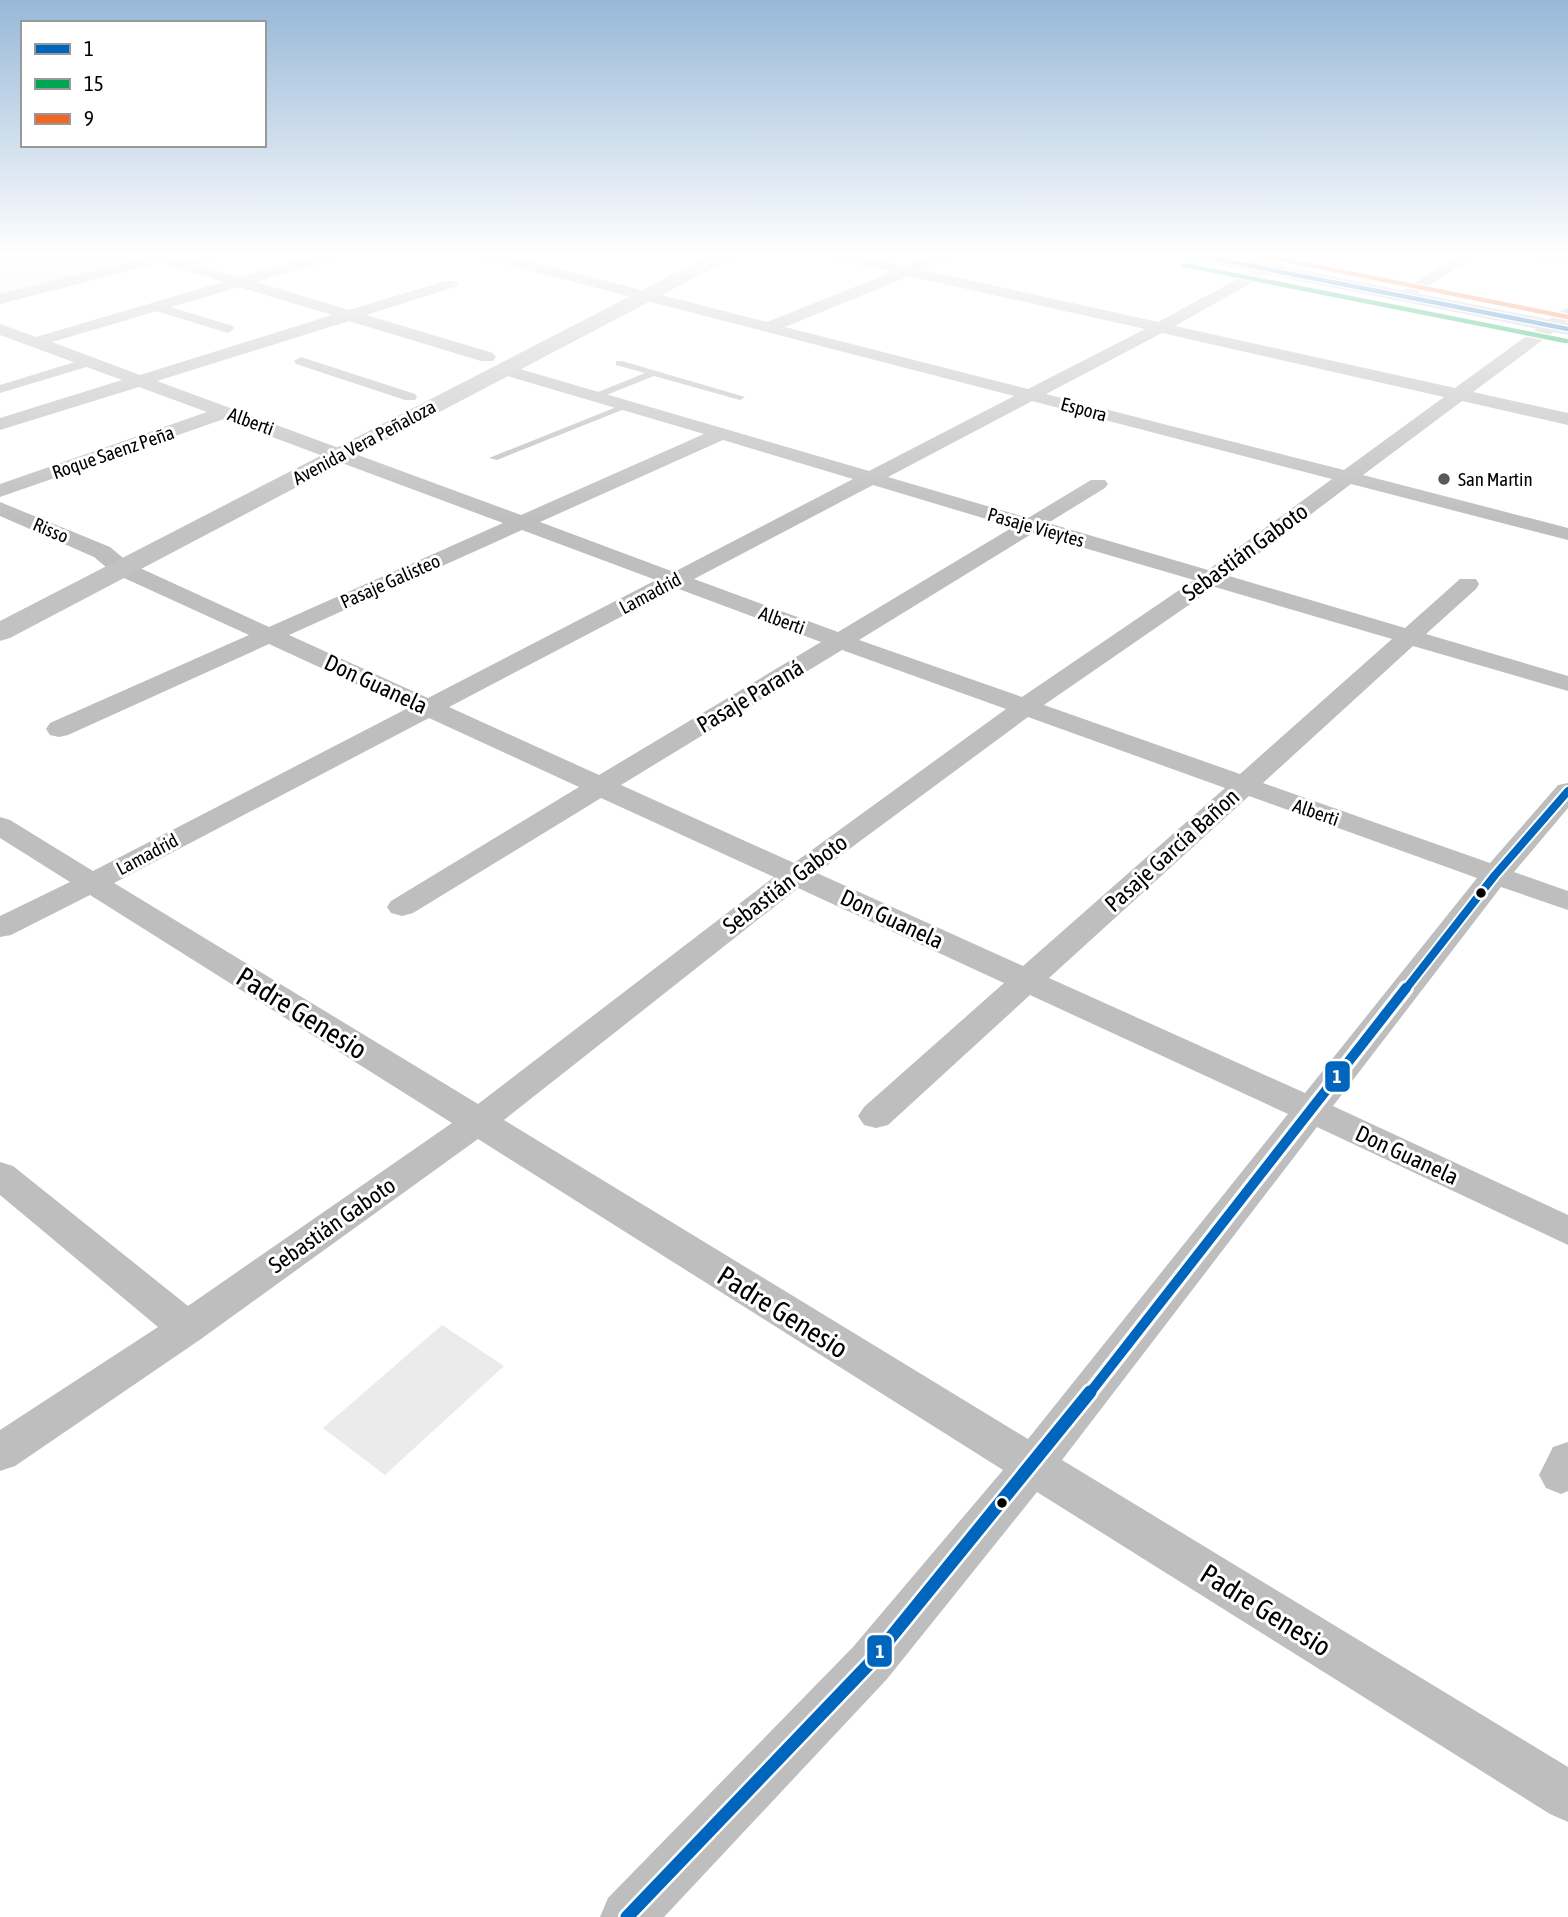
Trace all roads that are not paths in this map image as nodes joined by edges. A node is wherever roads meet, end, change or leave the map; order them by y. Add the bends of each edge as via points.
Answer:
1 (34, 342) edge
2 (37, 342) edge
3 (266, 342) edge
4 (430, 342) edge
5 (530, 342) edge
6 (541, 342) edge
7 (825, 342) edge
8 (1131, 342) edge
9 (1225, 342) edge
10 (1532, 342) edge
11 (12, 349) dead end
12 (300, 361) dead end
13 (88, 362) junction
14 (495, 363) junction
15 (619, 363) dead end
16 (653, 373) junction
17 (139, 381) junction
18 (0, 389) edge
19 (1029, 394) junction
20 (1458, 394) junction
21 (596, 396) junction
22 (410, 397) junction
23 (740, 397) dead end
24 (627, 406) junction
25 (226, 412) junction
26 (1568, 419) edge
27 (0, 424) edge
28 (721, 433) junction
29 (316, 445) junction
30 (338, 456) junction
31 (494, 458) dead end
32 (1346, 477) junction
33 (870, 478) junction
34 (1098, 484) dead end
35 (0, 491) edge
36 (0, 508) edge
37 (162, 523) dead end
38 (519, 523) junction
39 (1031, 525) junction
40 (1568, 534) edge
41 (117, 554) junction
42 (80, 564) dead end
43 (1211, 579) junction
44 (674, 580) junction
45 (1468, 584) dead end
46 (0, 632) edge
47 (269, 635) junction
48 (1411, 638) junction
49 (840, 641) junction
50 (1568, 684) edge
51 (1025, 707) junction
52 (428, 708) junction
53 (60, 729) dead end
54 (1242, 786) junction
55 (600, 787) junction
56 (1568, 791) edge
57 (0, 826) edge
58 (796, 875) junction
59 (1495, 875) junction
60 (92, 883) junction
61 (1568, 901) edge
62 (402, 908) dead end
63 (0, 928) edge
64 (1027, 982) junction
65 (1311, 1110) junction
66 (876, 1116) dead end
67 (478, 1122) junction
68 (0, 1175) edge
69 (1568, 1231) edge
70 (187, 1328) junction
71 (0, 1453) edge
72 (1032, 1466) junction
73 (1568, 1796) edge
74 (627, 1917) edge

1 - 11 street
2 - 13 street, Alberti
3 - 17 street
4 - 14 street, Pasaje Vieytes
5 - 14 main road, Avenida Vera Peñaloza
6 - 14 main road, Avenida Vera Peñaloza
7 - 19 street, Espora
8 - 19 street, Lamadrid
9 - 20 street
10 - 20 street, Sebastián Gaboto
12 - 22 street
13 - 17 street, Alberti
13 - 18 street
14 - 21 street, Pasaje Vieytes
14 - 22 main road, Avenida Vera Peñaloza
14 - 30 main road, Avenida Vera Peñaloza
15 - 16 lane
16 - 21 lane
16 - 23 lane
17 - 25 street, Alberti
17 - 27 street
19 - 32 street, Espora
19 - 33 street, Lamadrid
20 - 26 street
20 - 32 street, Sebastián Gaboto
21 - 24 street, Pasaje Vieytes
22 - 29 main road, Avenida Vera Peñaloza
24 - 28 street, Pasaje Vieytes
24 - 31 lane
25 - 29 street, Alberti
25 - 35 street, Roque Saenz Peña
28 - 33 street, Pasaje Vieytes
28 - 38 street, Pasaje Galisteo
29 - 30 street, Alberti
29 - 37 main road, Avenida Vera Peñaloza
30 - 38 street, Alberti
30 - 41 main road, Avenida Vera Peñaloza
32 - 40 street, Espora
32 - 43 street, Sebastián Gaboto
33 - 39 street, Pasaje Vieytes
33 - 44 street, Lamadrid
34 - 39 street, Pasaje Paraná
36 - 41 street, Risso
38 - 44 street, Alberti
38 - 47 street, Pasaje Galisteo
39 - 43 street, Pasaje Vieytes
39 - 49 street, Pasaje Paraná
41 - 42 main road, Avenida Vera Peñaloza
41 - 46 main road, Avenida Vera Peñaloza
41 - 47 street, Don Guanela
43 - 48 street, Pasaje Vieytes
43 - 51 street, Sebastián Gaboto
44 - 49 street, Alberti
44 - 52 street, Lamadrid
45 - 48 street, Pasaje García Bañon
47 - 52 street, Don Guanela
47 - 53 street, Pasaje Galisteo
48 - 50 street, Pasaje Vieytes
48 - 54 street, Pasaje García Bañon
49 - 51 street, Alberti
49 - 55 street, Pasaje Paraná
51 - 54 street, Alberti
51 - 58 street, Sebastián Gaboto
52 - 55 street, Don Guanela
52 - 60 street, Lamadrid
54 - 59 street, Alberti
54 - 64 street, Pasaje García Bañon
55 - 58 street, Don Guanela
55 - 62 street, Pasaje Paraná
56 - 59 street
57 - 60 street, Padre Genesio
58 - 64 street, Don Guanela
58 - 67 street, Sebastián Gaboto
59 - 61 street, Alberti
59 - 65 street
60 - 63 street, Lamadrid
60 - 67 street, Padre Genesio
64 - 65 street, Don Guanela
64 - 66 street, Pasaje García Bañon
65 - 69 street, Don Guanela
65 - 72 street
67 - 70 street, Sebastián Gaboto
67 - 72 street, Padre Genesio
68 - 70 street
70 - 71 street, Sebastián Gaboto
72 - 73 street, Padre Genesio
72 - 74 street via 870,1663

